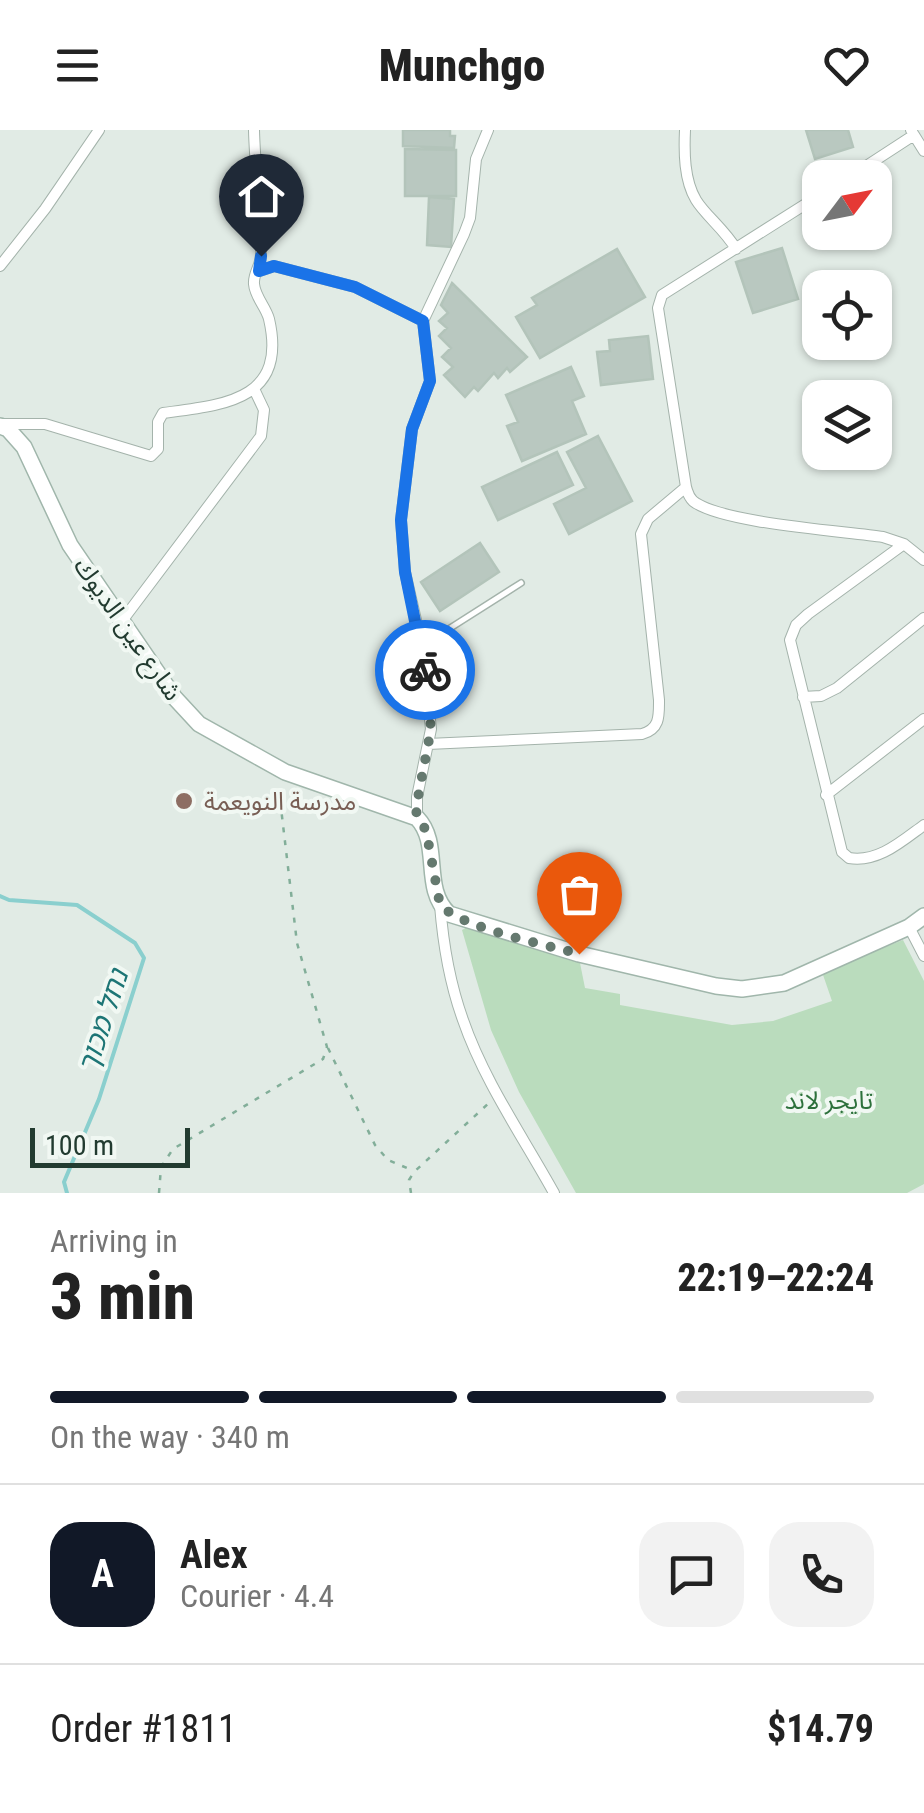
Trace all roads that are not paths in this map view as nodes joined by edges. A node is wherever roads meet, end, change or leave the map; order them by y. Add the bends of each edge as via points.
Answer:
1 (99, 130) edge
2 (254, 130) edge
3 (488, 130) edge
4 (685, 130) edge
5 (912, 133) edge
6 (924, 151) edge
7 (874, 160) edge
8 (802, 207) edge
9 (736, 249) junction
10 (0, 266) edge
11 (259, 271) junction
12 (423, 321) junction
13 (255, 391) junction
14 (0, 425) edge
15 (686, 487) junction
16 (904, 544) junction
17 (924, 560) edge
18 (521, 582) dead end
19 (924, 618) edge
20 (122, 621) junction
21 (422, 646) junction
22 (803, 697) junction
23 (924, 719) edge
24 (428, 744) junction
25 (826, 795) junction
26 (417, 818) junction
27 (924, 825) edge
28 (440, 905) junction
29 (924, 916) edge
30 (909, 927) junction
31 (924, 956) edge
32 (554, 1193) edge

1 - 10 street
2 - 11 street
3 - 12 street via 472,174 470,218
4 - 9 street via 695,199
5 - 6 street
5 - 7 street
8 - 9 street
9 - 15 street via 662,295 658,308
11 - 12 street via 274,266 355,287
11 - 13 street via 254,282 268,314 271,355
12 - 21 street via 430,381 412,429 401,520
13 - 14 street via 163,413 151,456 45,424
13 - 20 street via 264,410 261,436
14 - 20 street, شارع عين الديوك via 24,447 70,545
15 - 16 street via 694,502 710,509
15 - 24 street via 641,534 659,700 655,728
16 - 17 street
16 - 22 street via 796,625 790,640
18 - 21 lane
19 - 22 street via 837,688
20 - 26 street, شارع عين الديوك via 199,724 285,772
21 - 24 street
22 - 25 street
23 - 25 street
24 - 26 street
25 - 27 street via 838,844 849,858 882,853
26 - 28 street via 426,830
28 - 30 street via 459,918 548,946 742,989 784,983
28 - 32 street via 462,1018
29 - 30 street
30 - 31 street

